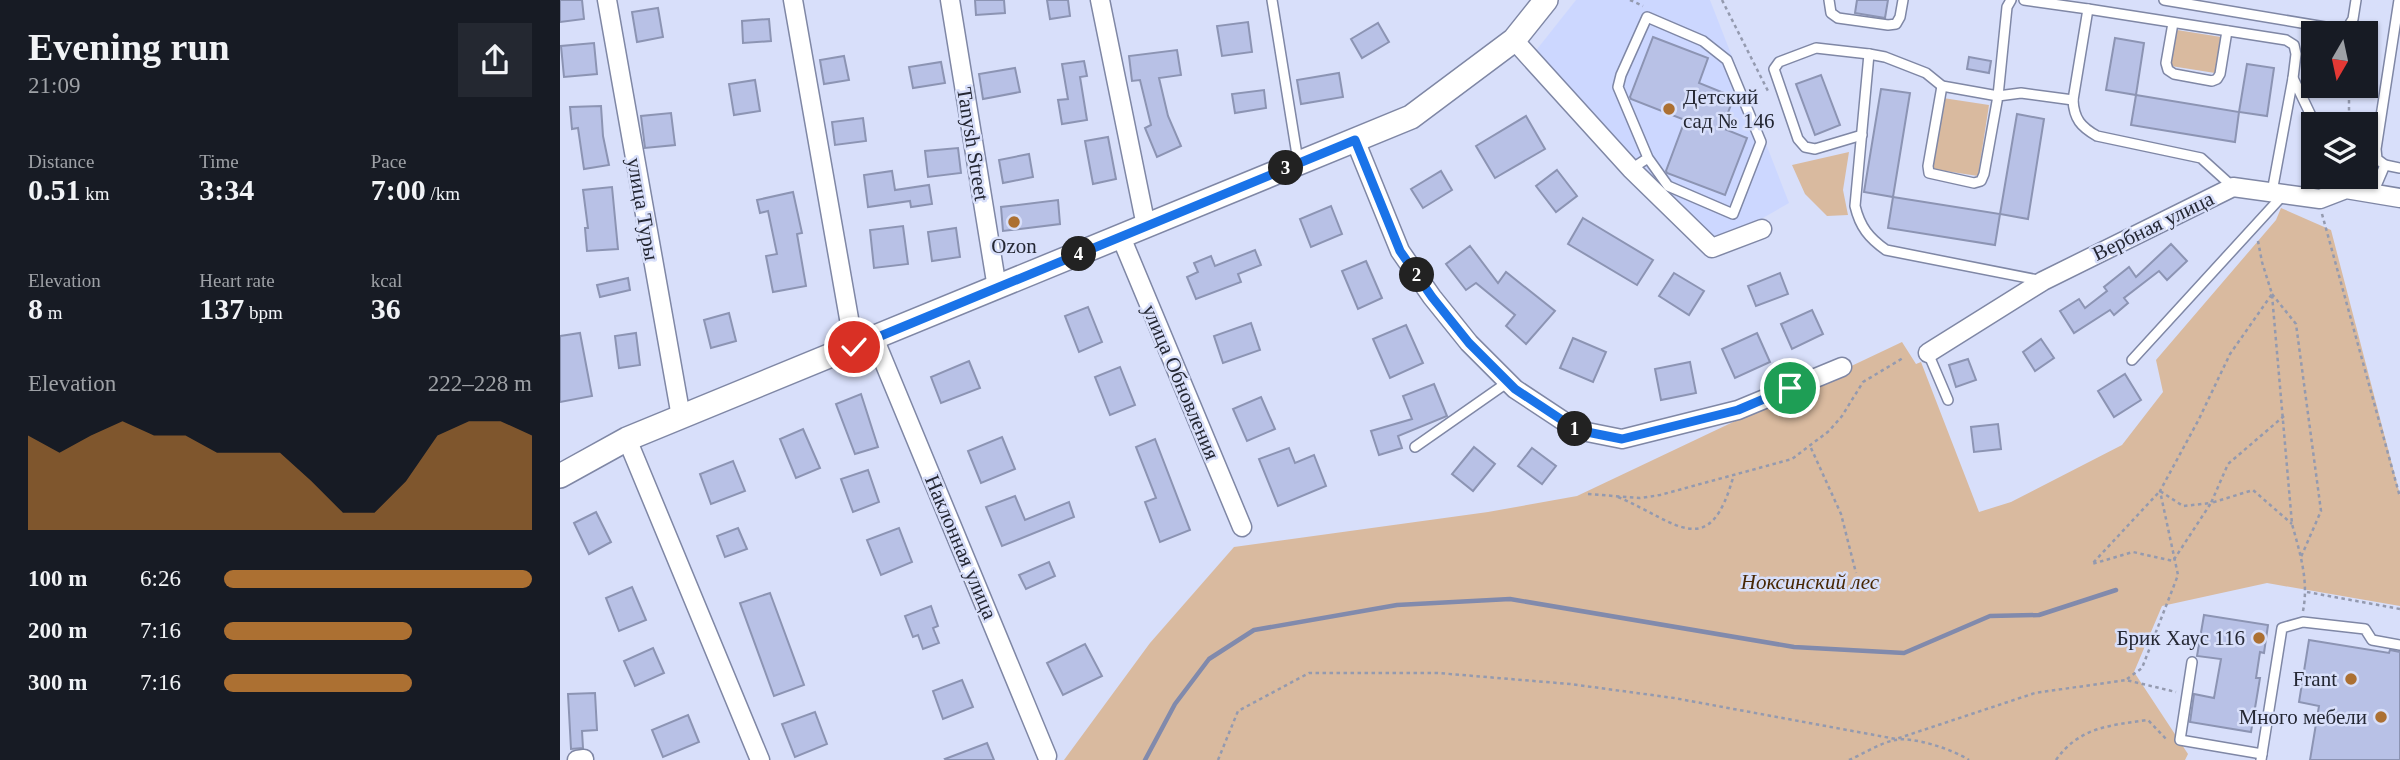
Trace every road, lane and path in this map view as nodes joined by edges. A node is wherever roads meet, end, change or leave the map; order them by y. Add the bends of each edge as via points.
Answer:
1 (607, 0) edge
2 (793, 0) edge
3 (950, 0) edge
4 (1100, 0) edge
5 (1272, 0) edge
6 (1546, 0) edge
7 (1722, 0) edge
8 (1829, 0) edge
9 (1903, 0) edge
10 (2011, 0) edge
11 (2024, 0) edge
12 (2164, 0) edge
13 (2356, 0) edge
14 (2399, 0) edge
15 (2088, 9) junction
16 (2173, 23) junction
17 (2227, 31) junction
18 (1514, 40) junction
19 (1869, 54) junction
20 (2293, 78) junction
21 (1942, 86) junction
22 (1998, 96) junction
23 (1771, 98) dead end
24 (2073, 100) junction
25 (2309, 112) edge
26 (1863, 135) junction
27 (1355, 140) junction
28 (1648, 158) junction
29 (1299, 163) junction
30 (2385, 165) junction
31 (2400, 168) edge
32 (1631, 169) junction
33 (2233, 187) junction
34 (2334, 189) edge
35 (2359, 189) edge
36 (2278, 193) junction
37 (2373, 194) junction
38 (2400, 198) edge
39 (2319, 204) dead end
40 (1146, 226) junction
41 (2256, 227) junction
42 (1762, 229) dead end
43 (1121, 237) junction
44 (2043, 281) junction
45 (997, 288) junction
46 (2272, 294) junction
47 (864, 342) junction
48 (1928, 353) joint
49 (1903, 358) dead end
50 (2132, 360) dead end
51 (1842, 367) dead end
52 (1508, 382) junction
53 (1948, 400) dead end
54 (2284, 416) junction
55 (681, 417) junction
56 (627, 439) junction
57 (1415, 447) dead end
58 (1811, 447) junction
59 (1734, 474) junction
60 (560, 476) edge
61 (2160, 491) junction
62 (1588, 494) dead end
63 (1615, 496) junction
64 (2400, 497) edge
65 (2211, 503) junction
66 (2292, 524) junction
67 (1242, 527) dead end
68 (2301, 556) junction
69 (2174, 561) junction
70 (1856, 573) dead end
71 (2306, 592) junction
72 (2304, 604) dead end
73 (2400, 609) edge
74 (2400, 645) edge
75 (2192, 662) dead end
76 (2126, 680) junction
77 (2186, 695) junction
78 (1896, 739) junction
79 (2180, 740) junction
80 (1047, 756) dead end
81 (2262, 757) edge
82 (760, 760) edge
83 (1218, 760) edge
84 (1849, 760) edge
85 (1969, 760) edge
86 (2056, 760) edge

1 - 55 street, улица Туры
2 - 47 street, Наклонная улица
3 - 45 street, Tanysh Street
4 - 40 street
5 - 29 lane
6 - 18 street
7 - 23 path
8 - 9 lane via 1831,13 1838,18 1888,25 1896,24
10 - 22 lane
11 - 15 lane
12 - 13 lane via 2337,29 2347,27 2353,19
14 - 30 lane via 2376,149 2377,159
15 - 16 lane
15 - 24 lane
16 - 17 lane
16 - 17 lane via 2168,70 2212,80 2220,74
17 - 20 lane via 2286,40 2296,54
18 - 27 street via 1411,117
18 - 32 street
19 - 21 lane via 1926,73
19 - 26 lane
19 - 26 lane via 1816,48 1779,62 1774,69 1798,139 1805,147 1815,149
20 - 25 lane
20 - 36 lane
21 - 22 lane
21 - 22 lane via 1928,166 1935,176 1981,181
22 - 24 lane via 2021,93
24 - 33 lane via 2073,114 2083,128 2097,136 2202,158
26 - 44 lane via 1856,206 1858,220 1869,237 1886,250
27 - 29 street
27 - 52 street via 1400,251 1469,343
28 - 28 lane via 1618,87 1647,17 1703,41 1727,60 1761,142 1733,214 1668,186
28 - 32 lane
29 - 40 street
30 - 31 lane
30 - 37 lane
32 - 42 street via 1712,248
33 - 36 street, Вербная улица
33 - 44 street, Вербная улица
34 - 36 street, Вербная улица via 2320,199
35 - 37 street, Вербная улица
36 - 41 lane
37 - 38 street, Вербная улица
39 - 64 path
40 - 43 street
41 - 46 path
41 - 50 lane
43 - 45 street
43 - 67 street, улица Обновления
44 - 48 street, Вербная улица
45 - 47 street
46 - 54 path
46 - 61 path via 2230,354
46 - 68 path via 2296,324 2321,511
47 - 55 street
47 - 80 street, Наклонная улица
48 - 53 lane
49 - 58 path via 1863,382 1842,416
51 - 52 street via 1738,410 1622,439 1577,430
52 - 57 lane
54 - 65 path via 2228,464
54 - 66 path
55 - 56 street
56 - 60 street
56 - 82 street
58 - 59 path via 1792,459
58 - 70 path via 1841,514
59 - 63 path via 1660,495
59 - 63 path via 1718,517 1700,528 1674,525
61 - 65 path via 2183,506
61 - 69 path
61 - 69 path via 2092,564 2133,552
62 - 63 path
65 - 66 path via 2253,490
65 - 69 path
66 - 68 path
68 - 71 path
69 - 76 path via 2178,575 2157,631 2142,668
71 - 72 path
71 - 73 path
74 - 81 lane via 2372,640 2365,629 2303,622 2281,628
75 - 77 lane
76 - 77 path
76 - 78 path via 2035,693
77 - 79 lane
78 - 83 path via 1570,684 1438,673 1310,673 1238,711
78 - 84 path
78 - 85 path via 1956,751
79 - 81 lane
79 - 86 path via 2169,742 2148,720 2103,726 2066,746

